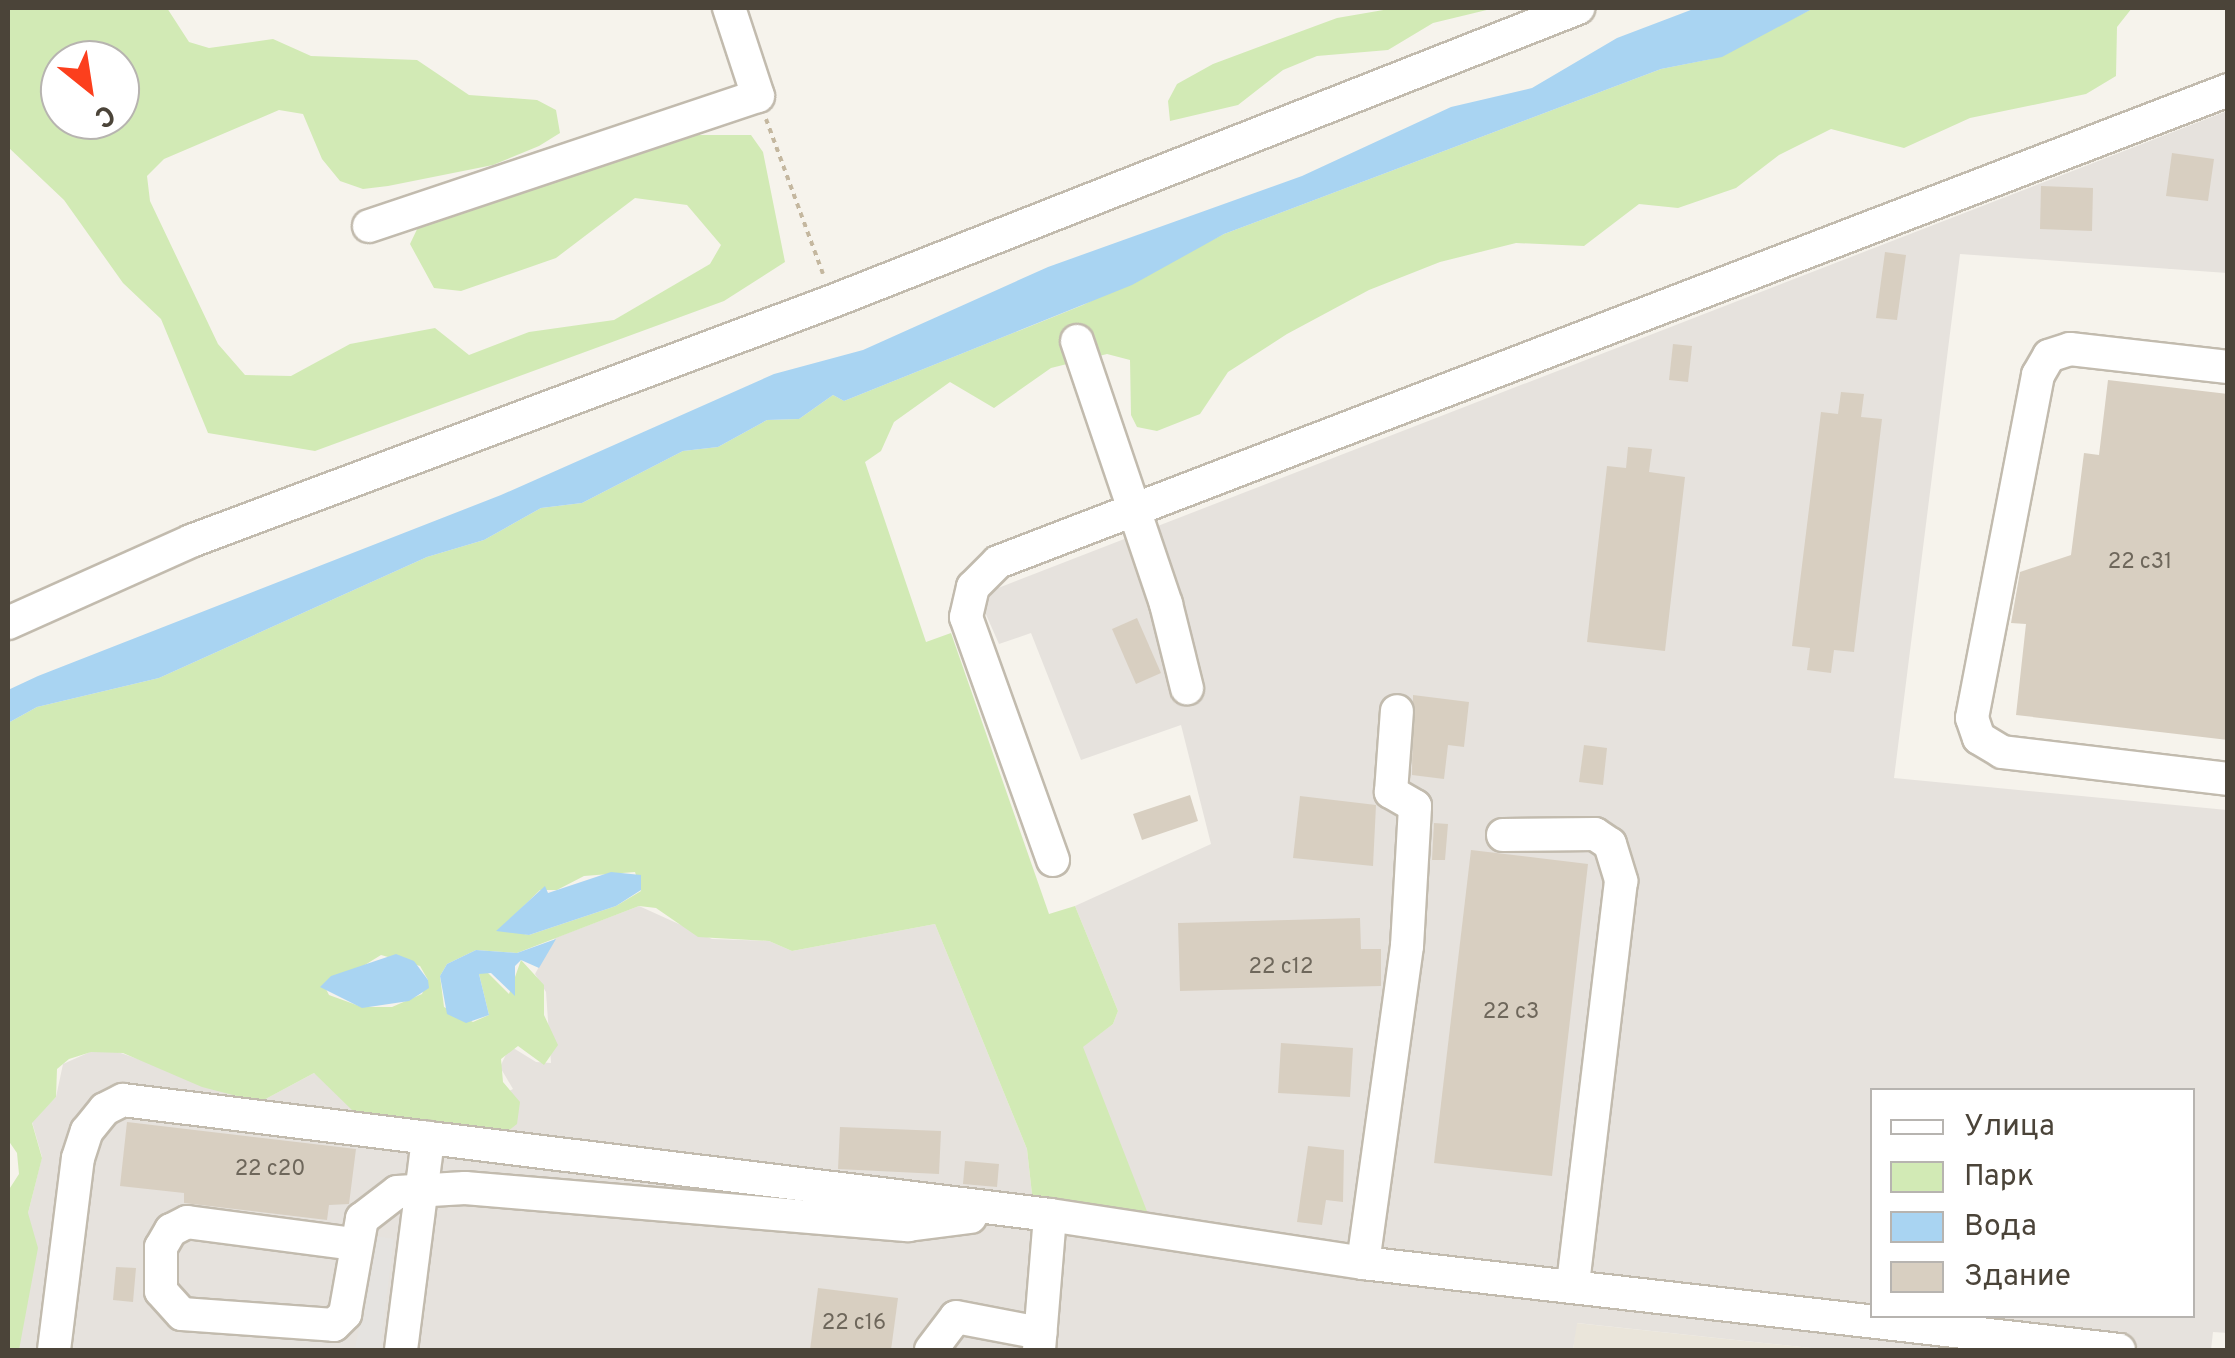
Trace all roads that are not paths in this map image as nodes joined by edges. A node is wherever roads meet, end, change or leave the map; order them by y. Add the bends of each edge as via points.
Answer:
1 (729, 8) edge
2 (1578, 8) edge
3 (2228, 90) edge
4 (369, 226) dead end
5 (1077, 341) dead end
6 (2228, 367) edge
7 (1132, 510) junction
8 (13, 612) edge
9 (1187, 688) dead end
10 (1397, 711) dead end
11 (2228, 779) edge
12 (1503, 835) dead end
13 (1053, 860) dead end
14 (428, 1138) junction
15 (422, 1192) junction
16 (992, 1207) junction
17 (1050, 1214) junction
18 (354, 1244) junction
19 (1363, 1263) junction
20 (1574, 1284) junction
21 (1039, 1342) edge
22 (54, 1350) edge
23 (401, 1350) edge
24 (931, 1350) edge
25 (2119, 1350) edge

1 - 4 street via 758,96
2 - 8 street via 833,302
3 - 7 street
5 - 7 street
6 - 11 street via 2070,349 2050,356 2038,374 1972,718 1980,738 2002,752
7 - 9 street
7 - 13 street via 998,562 973,587 966,617
10 - 19 street via 1391,792 1414,806 1407,946
12 - 20 street via 1596,834 1610,844 1621,881
14 - 15 street
14 - 16 street
14 - 22 street via 123,1100 105,1109 78,1158
15 - 16 street via 465,1188 908,1225 970,1217
15 - 18 street via 397,1192 362,1219
15 - 23 street
16 - 17 street
17 - 19 street
17 - 21 street
18 - 18 street via 345,1314 334,1325 182,1314 161,1291 161,1247 171,1230 187,1222
19 - 20 street
20 - 25 street
21 - 24 street via 956,1317

